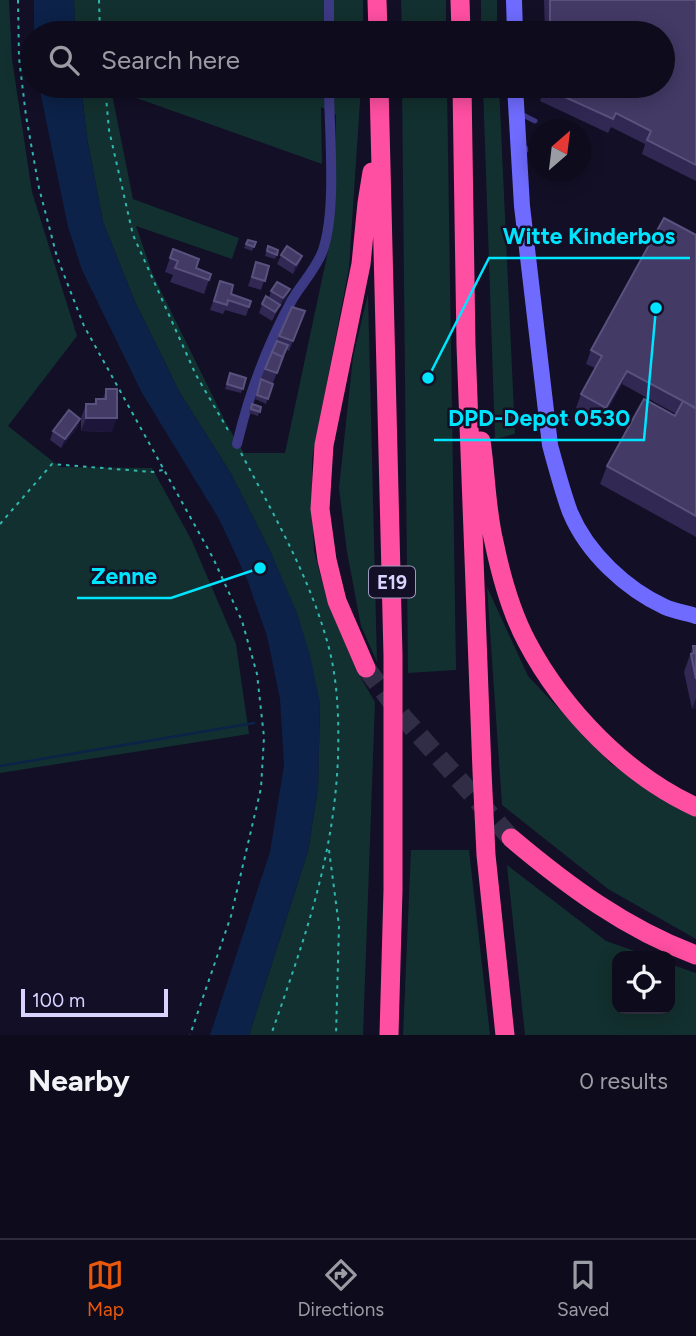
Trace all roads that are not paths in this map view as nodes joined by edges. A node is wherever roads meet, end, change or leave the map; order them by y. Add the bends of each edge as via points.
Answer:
1 (328, 0) edge
2 (377, 0) edge
3 (460, 0) edge
4 (514, 0) edge
5 (329, 21) edge
6 (378, 21) edge
7 (461, 21) edge
8 (515, 21) edge
9 (329, 98) edge
10 (379, 98) edge
11 (462, 98) edge
12 (515, 98) edge
13 (516, 112) junction
14 (531, 119) edge
15 (380, 129) junction
16 (518, 144) junction
17 (528, 150) edge
18 (466, 345) junction
19 (567, 420) dead end
20 (547, 422) junction
21 (237, 444) road end
22 (696, 617) edge
23 (366, 668) tunnel mouth
24 (696, 807) edge
25 (512, 838) tunnel mouth
26 (696, 955) edge
27 (389, 1035) edge
28 (505, 1035) edge

1 - 5 street
2 - 6 highway
3 - 7 highway
4 - 8 main road
9 - 21 street via 330,201 322,252 275,333
10 - 15 highway, E19
11 - 18 highway
12 - 13 main road
13 - 14 lane
13 - 16 main road
15 - 23 highway via 361,264 324,445 320,509 337,601
15 - 27 highway, E19 via 393,668
16 - 17 lane
16 - 20 main road
18 - 24 highway via 493,540 527,642 582,720 618,758
18 - 28 highway via 486,855
19 - 20 lane
20 - 22 main road via 572,516 598,556 633,589 666,608
25 - 26 highway via 614,916

